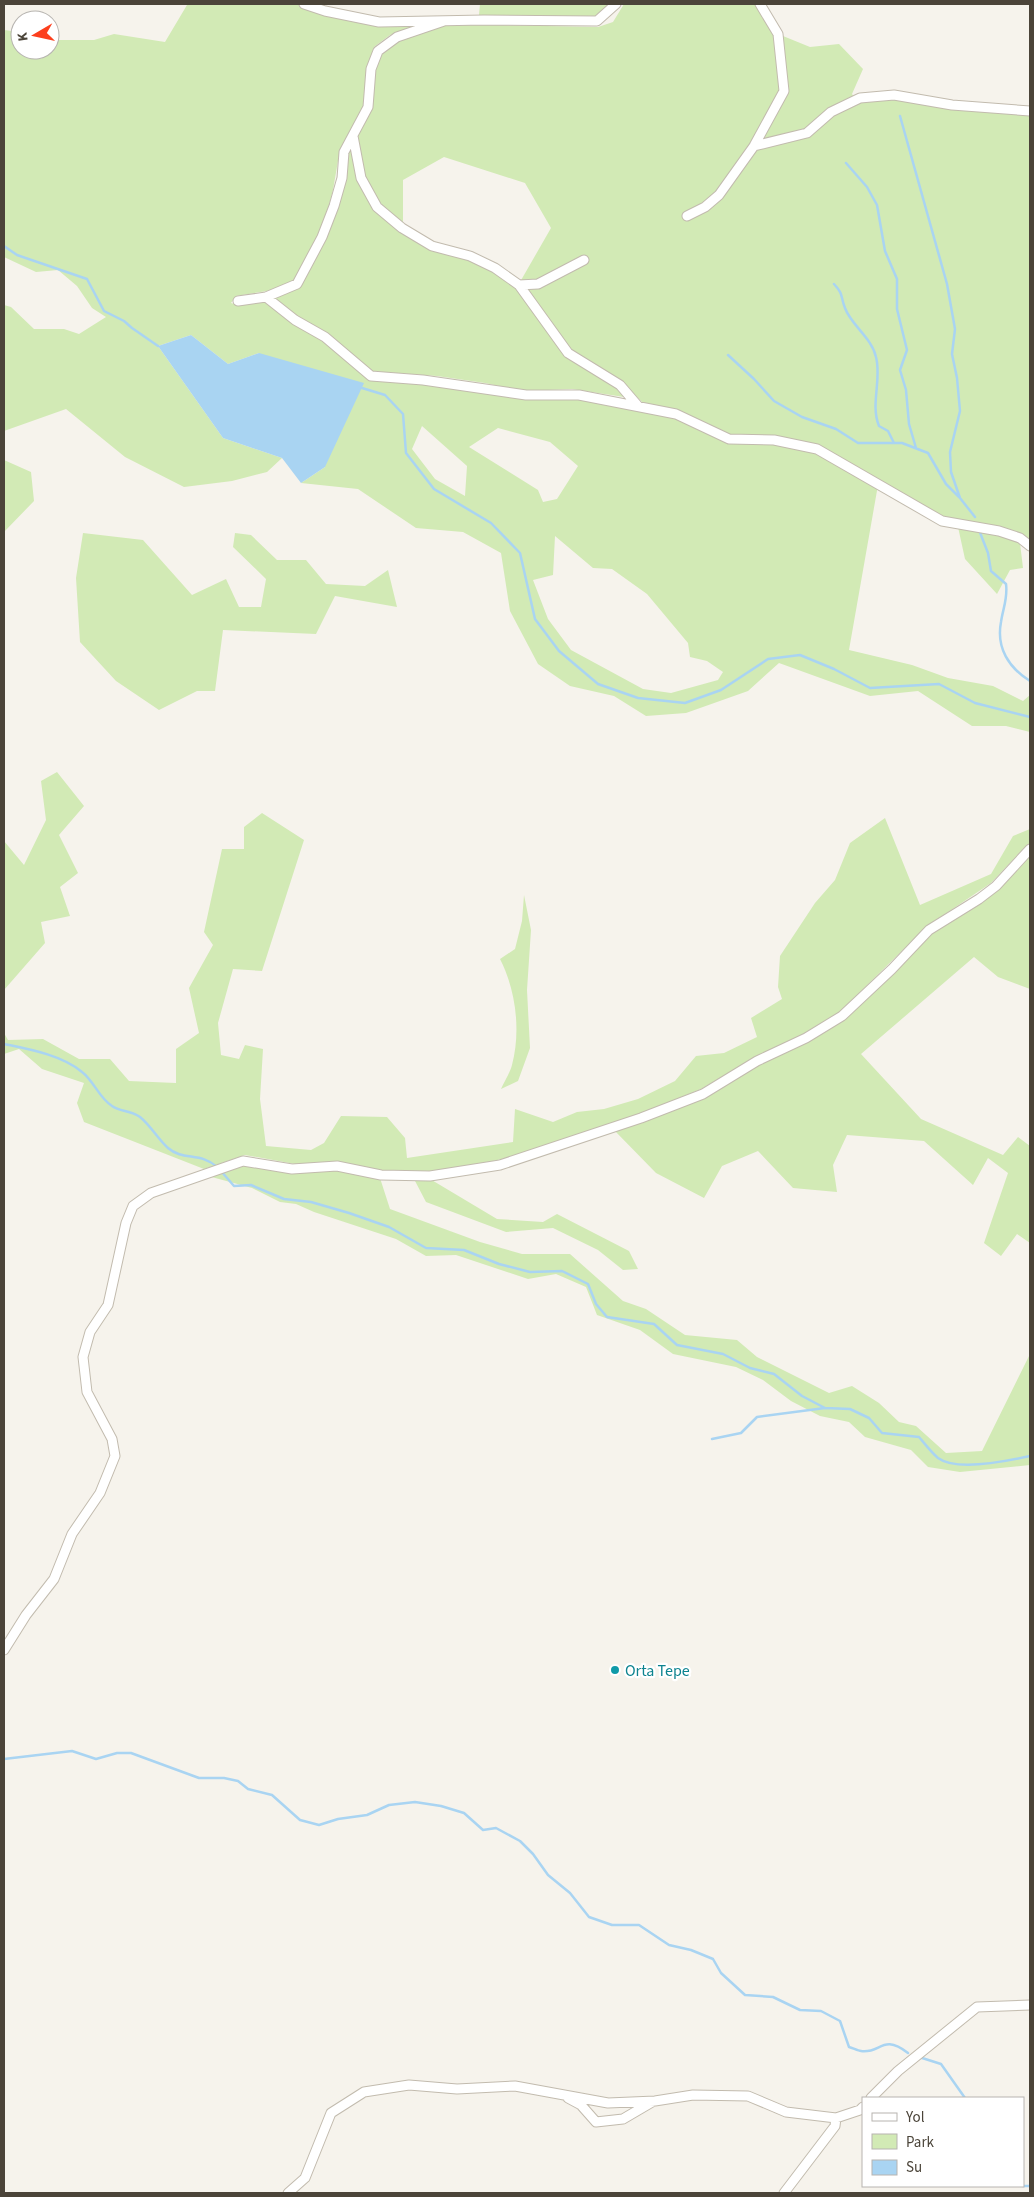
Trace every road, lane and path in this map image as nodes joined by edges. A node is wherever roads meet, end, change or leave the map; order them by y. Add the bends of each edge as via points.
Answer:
1 (304, 4) edge
2 (616, 4) edge
3 (760, 4) edge
4 (444, 21) junction
5 (1030, 112) edge
6 (353, 136) junction
7 (754, 146) junction
8 (687, 216) dead end
9 (584, 260) dead end
10 (519, 285) junction
11 (266, 298) junction
12 (238, 301) dead end
13 (638, 406) junction
14 (1030, 546) edge
15 (1030, 849) edge
16 (4, 1650) edge
17 (1030, 2005) edge
18 (557, 2093) junction
19 (872, 2097) edge
20 (655, 2100) junction
21 (862, 2108) edge
22 (836, 2118) junction
23 (288, 2193) edge
24 (784, 2193) edge

1 - 4 street via 379,22
2 - 4 street via 597,21
3 - 7 street via 778,34 784,90
4 - 6 street via 397,37 378,51 371,69 368,107
5 - 7 street via 952,105 894,95 860,98 831,112 808,133
6 - 10 street via 361,178 377,207 402,228 432,246 470,256
6 - 11 street via 344,152 342,178 318,245 297,284
7 - 8 street via 719,194 706,206
9 - 10 street via 538,284
10 - 13 street via 568,353 620,385
11 - 12 street
11 - 13 street via 294,320 325,337 371,376 526,395 579,395
13 - 14 street via 676,414 729,439 774,440 817,449 942,520 999,531 1020,538
15 - 16 street via 996,886 929,930 842,1016 703,1094 500,1165 430,1176 381,1175 336,1166 292,1169 243,1161 151,1193 133,1206 126,1223 108,1305 90,1332 83,1357 87,1392 112,1440 115,1456 100,1493 72,1534 54,1579 26,1614
17 - 19 street via 977,2007 898,2071
18 - 20 street via 608,2103
18 - 20 street via 581,2105 596,2122 623,2119
18 - 23 street via 515,2086 457,2089 409,2085 364,2092 331,2113 305,2178
20 - 22 street via 693,2095 748,2096 786,2112
21 - 22 street
22 - 24 street via 835,2126

